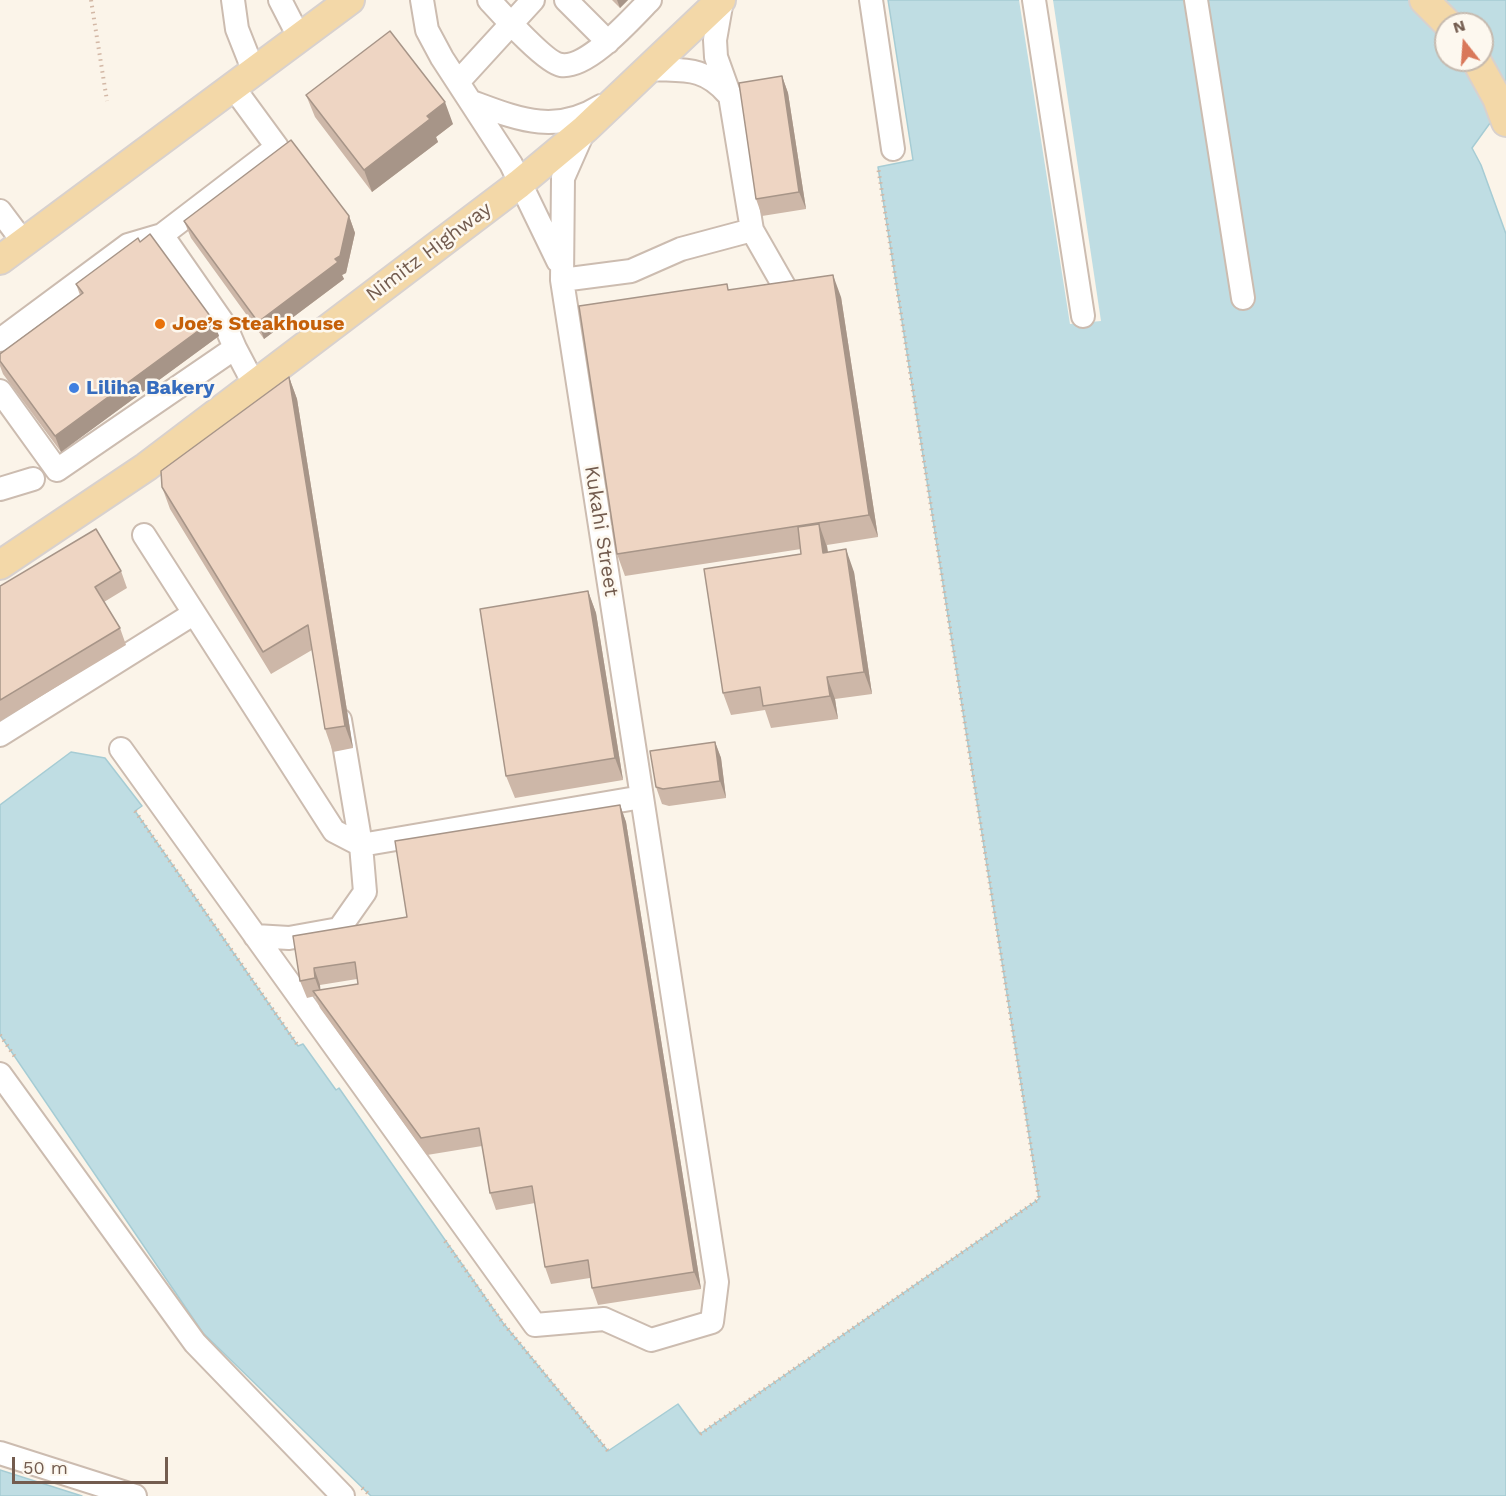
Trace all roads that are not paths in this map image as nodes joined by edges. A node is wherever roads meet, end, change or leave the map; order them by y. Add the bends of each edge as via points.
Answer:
1 (233, 0) edge
2 (280, 0) edge
3 (350, 0) edge
4 (422, 0) edge
5 (489, 0) edge
6 (533, 0) edge
7 (566, 0) edge
8 (650, 0) edge
9 (722, 0) edge
10 (871, 0) edge
11 (1034, 0) edge
12 (1196, 0) edge
13 (1424, 0) edge
14 (1436, 12) edge
15 (511, 24) junction
16 (300, 39) junction
17 (608, 42) junction
18 (650, 69) junction
19 (1483, 72) edge
20 (244, 80) junction
21 (458, 82) junction
22 (621, 94) junction
23 (730, 96) junction
24 (472, 102) junction
25 (1506, 122) edge
26 (585, 129) junction
27 (893, 149) dead end
28 (519, 183) junction
29 (0, 211) edge
30 (752, 230) junction
31 (162, 236) junction
32 (24, 243) junction
33 (0, 260) edge
34 (561, 273) junction
35 (784, 286) edge
36 (1243, 298) dead end
37 (1083, 316) dead end
38 (0, 340) edge
39 (235, 348) junction
40 (255, 386) junction
41 (0, 391) edge
42 (33, 479) dead end
43 (0, 489) edge
44 (144, 535) dead end
45 (0, 565) edge
46 (193, 614) junction
47 (337, 703) edge
48 (0, 735) edge
49 (121, 749) dead end
50 (642, 797) junction
51 (361, 845) junction
52 (255, 936) junction
53 (0, 1074) edge
54 (0, 1453) edge
55 (135, 1496) edge
56 (343, 1496) edge

1 - 20 street
2 - 16 street
3 - 16 main road
4 - 21 street, Kukahi Street via 427,30
5 - 15 street
6 - 15 street
7 - 17 street
8 - 17 street
9 - 18 main road, Nimitz Highway
9 - 23 street via 716,57
10 - 27 street
11 - 37 street
12 - 36 street
13 - 14 main road
15 - 17 street via 556,64 577,63
15 - 21 street
16 - 20 main road
18 - 22 main road, Nimitz Highway
18 - 23 street via 701,72
19 - 25 main road
20 - 31 street via 277,147
20 - 32 main road
21 - 24 street, Kukahi Street
22 - 24 street via 585,117 551,123 522,120
22 - 26 main road, Nimitz Highway
23 - 30 street
24 - 28 street, Kukahi Street
26 - 28 main road, Nimitz Highway
26 - 34 street, Kukahi Street via 563,178
28 - 34 street, Kukahi Street
28 - 40 main road, Nimitz Highway
29 - 32 street
30 - 34 street via 681,249 631,271
30 - 35 street
31 - 38 street via 128,245
31 - 39 street via 226,327
32 - 33 main road
34 - 50 street, Kukahi Street
39 - 40 street
39 - 41 street via 57,470
40 - 45 main road, Nimitz Highway via 146,467
42 - 43 street
44 - 46 street
46 - 48 street
46 - 51 street via 334,831
47 - 51 street
49 - 52 street
50 - 51 street
50 - 52 street, Kukahi Street via 717,1282 712,1322 651,1340 604,1319 535,1325
51 - 52 street via 365,892 339,929 289,938
53 - 56 street via 195,1343
54 - 55 street

